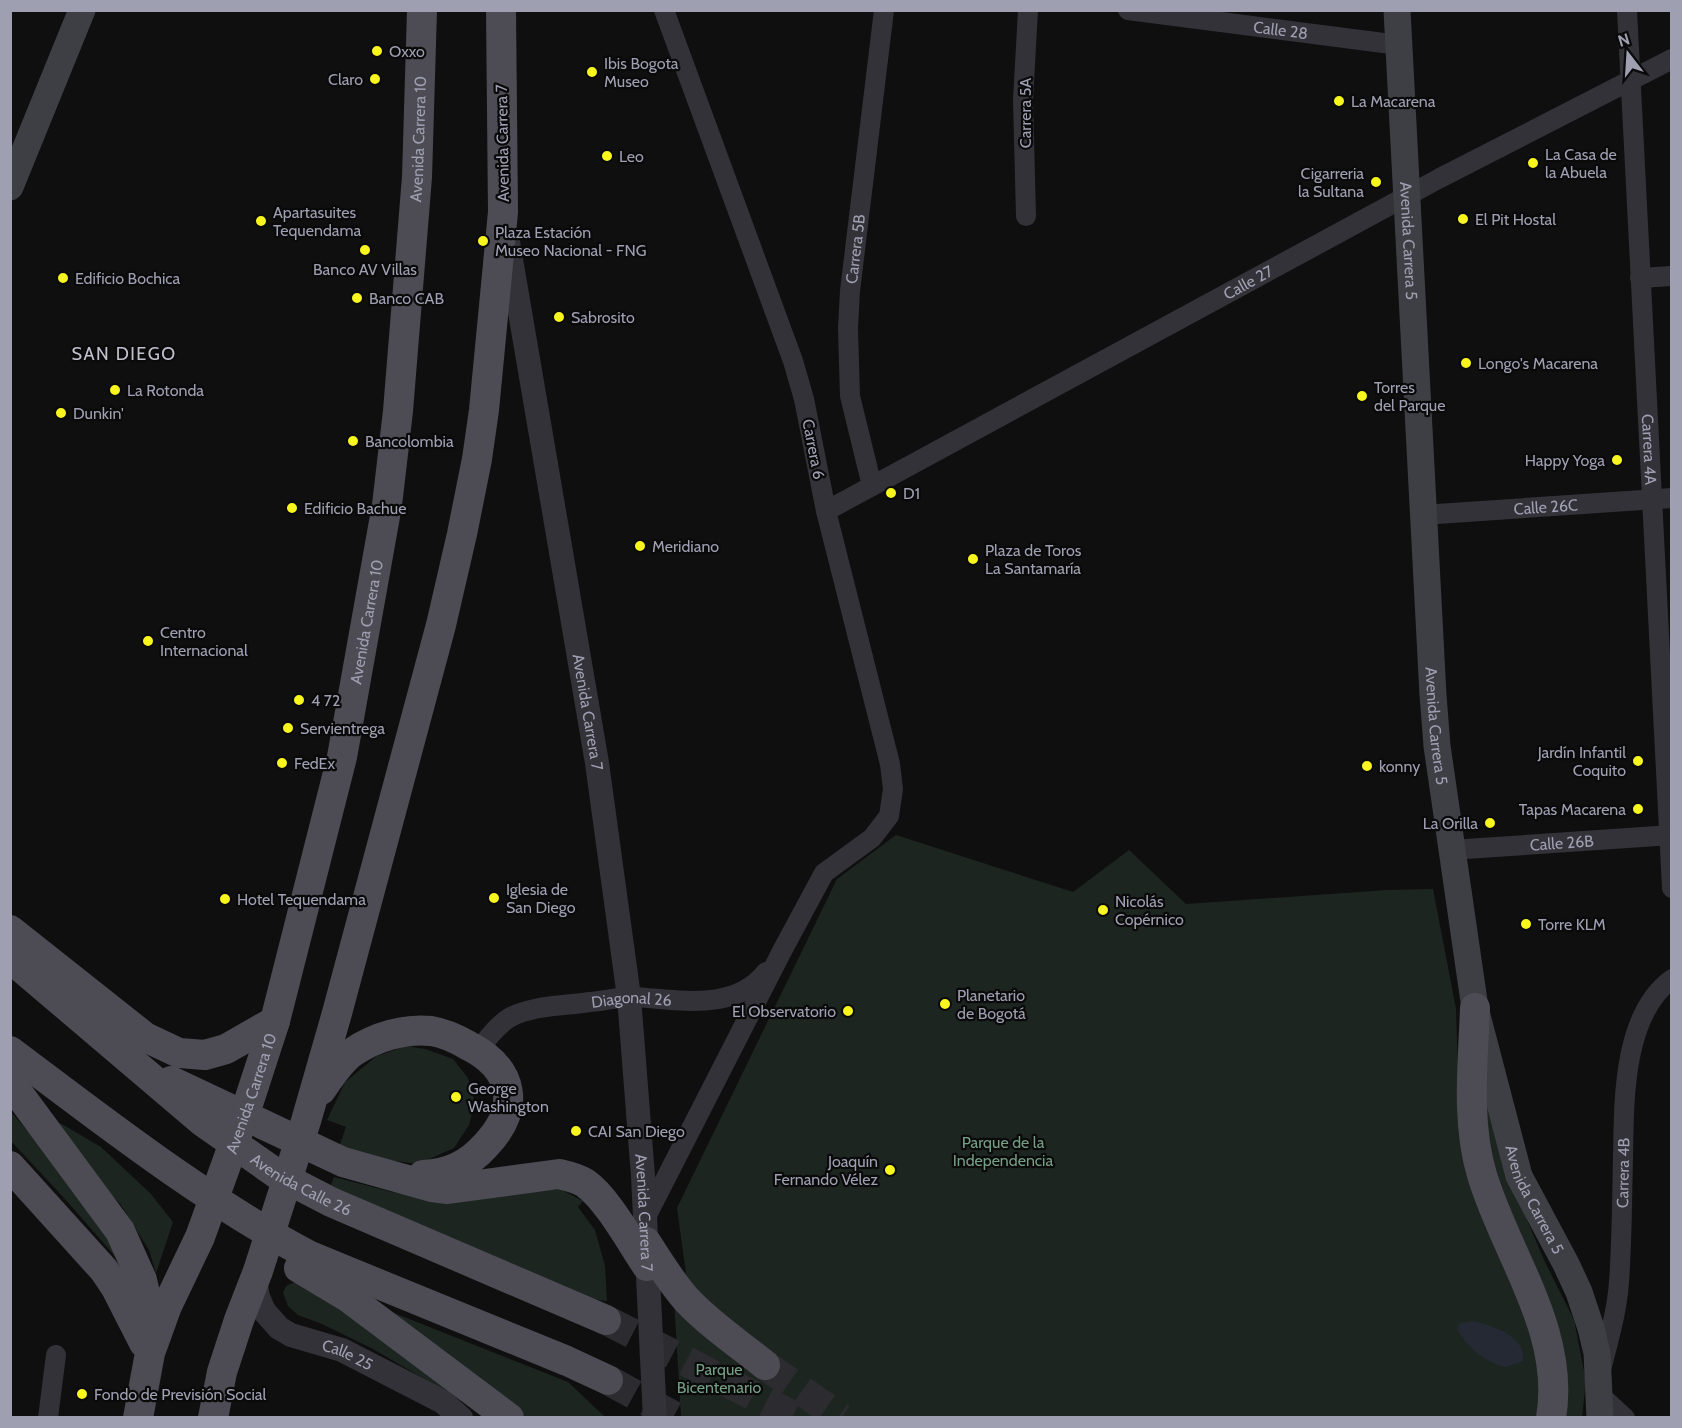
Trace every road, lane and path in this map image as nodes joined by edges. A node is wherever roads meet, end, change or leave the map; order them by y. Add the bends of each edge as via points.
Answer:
1 (82, 10) edge
2 (422, 10) edge
3 (501, 10) edge
4 (664, 10) edge
5 (884, 10) edge
6 (1028, 10) edge
7 (1128, 10) edge
8 (1397, 10) edge
9 (1627, 10) edge
10 (1399, 45) junction
11 (1671, 59) edge
12 (1630, 80) junction
13 (10, 187) edge
14 (1408, 195) junction
15 (503, 212) junction
16 (1026, 216) dead end
17 (1671, 276) edge
18 (1640, 278) junction
19 (872, 486) junction
20 (1671, 498) edge
21 (1652, 500) junction
22 (826, 511) junction
23 (1422, 515) junction
24 (1670, 835) edge
25 (1451, 850) junction
26 (824, 873) joint
27 (1671, 888) edge
28 (10, 930) edge
29 (782, 951) junction
30 (10, 958) edge
31 (1671, 979) edge
32 (628, 997) junction
33 (1475, 1008) junction
34 (275, 1021) junction
35 (10, 1051) edge
36 (477, 1051) junction
37 (136, 1065) junction
38 (10, 1082) edge
39 (309, 1112) junction
40 (343, 1162) junction
41 (10, 1166) edge
42 (190, 1184) junction
43 (646, 1242) junction
44 (257, 1273) junction
45 (606, 1320) tunnel mouth
46 (150, 1353) junction
47 (56, 1355) dead end
48 (765, 1365) tunnel mouth
49 (608, 1380) tunnel mouth
50 (1599, 1397) edge
51 (48, 1418) edge
52 (138, 1418) edge
53 (213, 1418) edge
54 (461, 1418) edge
55 (509, 1418) edge
56 (655, 1418) edge
57 (1551, 1418) edge
58 (1625, 1418) edge

1 - 13 main road
2 - 34 main road, Avenida Carrera 10 via 417,177 387,505 342,757
3 - 15 main road, Avenida Carrera 7
4 - 22 street, Carrera 6 via 792,361 804,399
5 - 19 street, Carrera 5B via 848,328 850,396
6 - 16 street, Carrera 5A via 1023,100
7 - 10 street, Calle 28
8 - 10 main road, Avenida Carrera 5
9 - 12 street, Carrera 4A
10 - 14 main road, Avenida Carrera 5
11 - 12 street, Calle 27
12 - 14 street, Calle 27
12 - 18 street, Carrera 4A
14 - 19 street, Calle 27
14 - 23 main road, Avenida Carrera 5
15 - 32 street, Avenida Carrera 7 via 597,763
15 - 39 main road via 484,410 462,534
17 - 18 street
18 - 21 street, Carrera 4A
19 - 22 street, Calle 27
20 - 21 street, Calle 26C
21 - 23 street, Calle 26C
21 - 24 street, Carrera 4A
22 - 26 street, Carrera 6 via 893,789 889,816 880,830
23 - 25 main road, Avenida Carrera 5 via 1436,736
24 - 25 street, Calle 26B
24 - 27 street, Carrera 4A
25 - 33 main road, Avenida Carrera 5
26 - 29 street, Diagonal 26
28 - 34 main road via 145,1037 179,1053 205,1055 226,1049
29 - 32 street, Diagonal 26 via 752,987 729,997 703,1001
29 - 43 street, Diagonal 26
30 - 37 main road, Avenida Calle 26
31 - 50 street, Carrera 4B via 1642,1016 1630,1059 1617,1308
32 - 36 street, Diagonal 26 via 519,1013 498,1026
32 - 43 street, Avenida Carrera 7
33 - 50 main road, Avenida Carrera 5 via 1519,1176 1566,1264 1591,1328 1597,1353
33 - 57 main road via 1474,1139 1482,1176 1550,1351 1554,1372
34 - 46 main road, Avenida Carrera 10 via 200,1237
35 - 42 main road
36 - 39 main road via 440,1032 410,1031 369,1042 337,1068
36 - 40 main road via 497,1067 509,1093 503,1120 477,1155 459,1168 423,1175
37 - 40 main road
37 - 45 main road, Avenida Calle 26 via 203,1122 277,1174 331,1202
38 - 46 main road via 120,1231 142,1280
39 - 44 main road
40 - 43 main road via 448,1189 535,1176 574,1177 587,1184
41 - 46 main road via 104,1270
42 - 49 main road via 310,1256
42 - 55 main road via 249,1237 350,1298
43 - 48 main road via 688,1301
43 - 56 street, Avenida Carrera 7
44 - 53 main road via 222,1372
44 - 54 street, Calle 25 via 258,1297 279,1328 342,1350 442,1402
46 - 52 main road, Avenida Carrera 10
47 - 51 street
50 - 58 street

